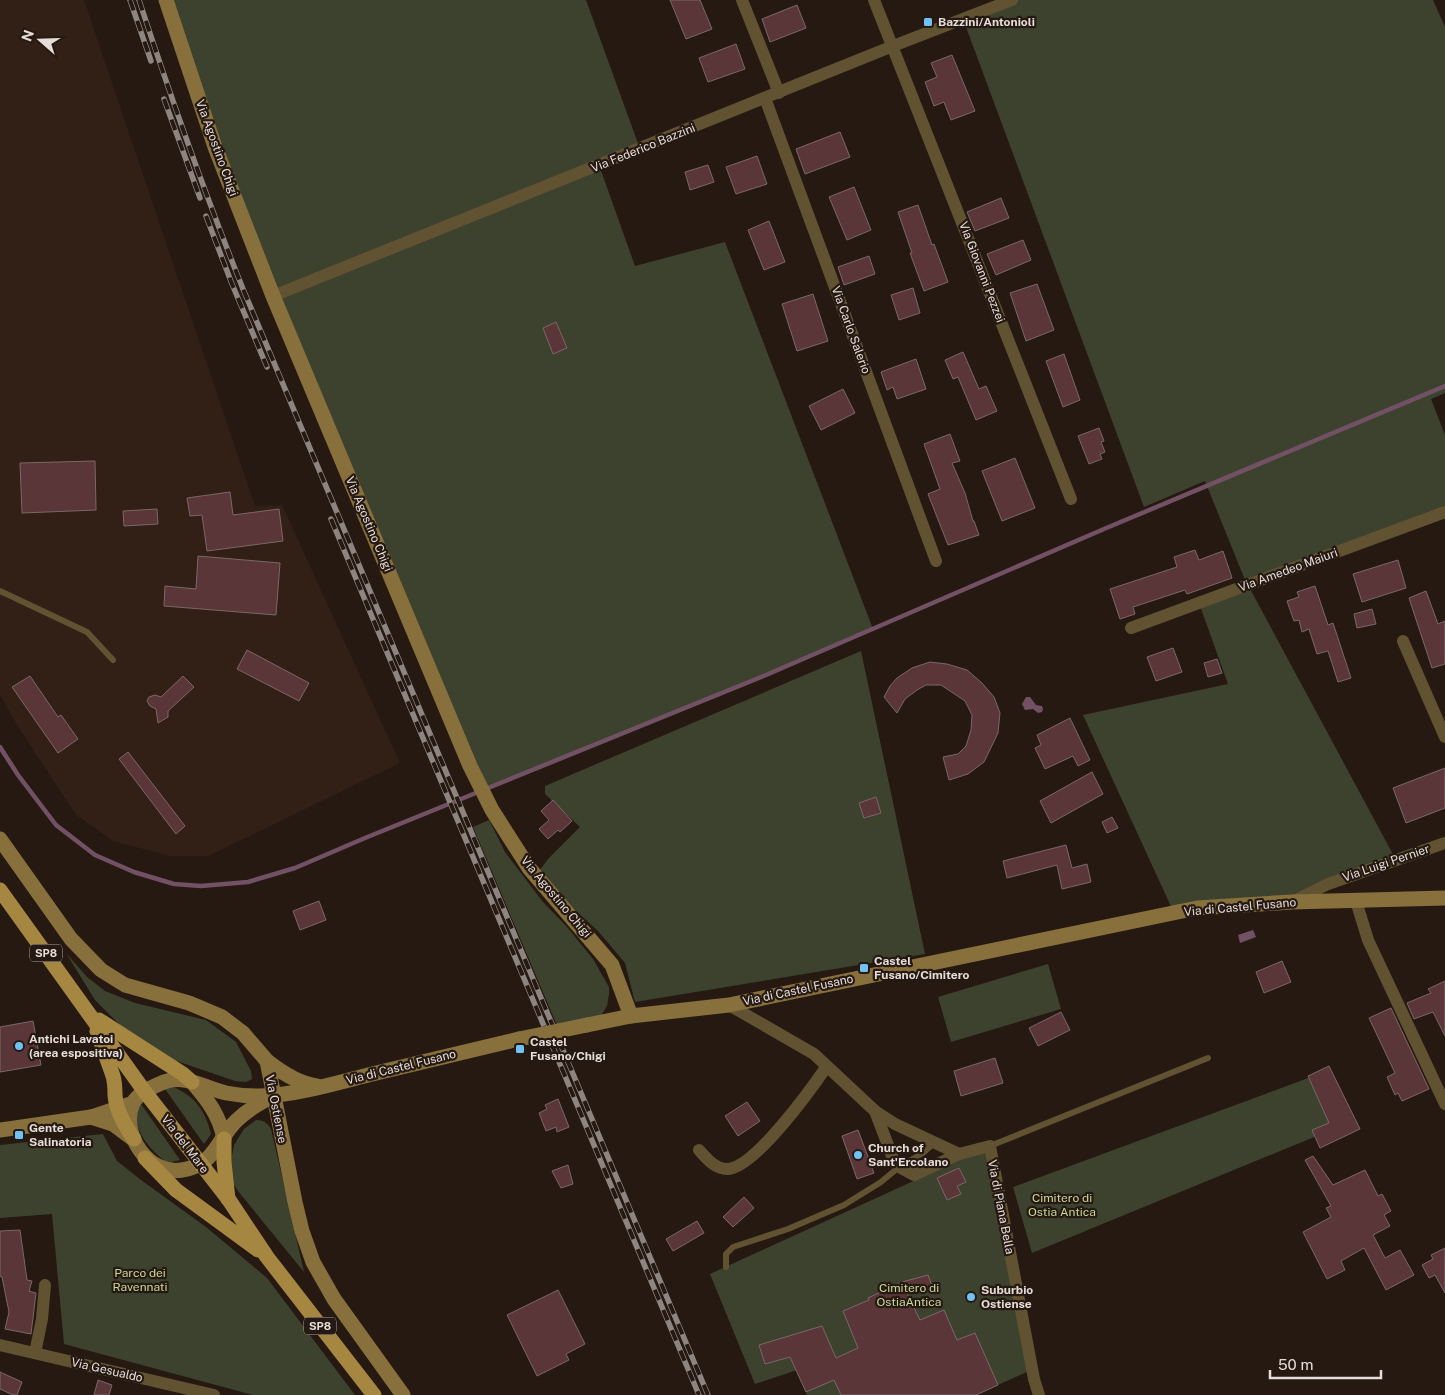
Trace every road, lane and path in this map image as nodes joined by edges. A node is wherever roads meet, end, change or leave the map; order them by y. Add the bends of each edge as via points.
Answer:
1 (166, 0) edge
2 (742, 0) edge
3 (874, 0) edge
4 (1012, 0) edge
5 (893, 46) junction
6 (779, 93) junction
7 (765, 98) junction
8 (273, 296) junction
9 (1071, 499) dead end
10 (1445, 512) edge
11 (936, 561) dead end
12 (0, 591) edge
13 (1132, 628) dead end
14 (1403, 642) dead end
15 (113, 660) dead end
16 (1445, 737) edge
17 (0, 839) edge
18 (1445, 843) edge
19 (1328, 884) junction
20 (0, 890) edge
21 (1445, 898) edge
22 (1356, 901) junction
23 (1292, 902) junction
24 (1325, 902) junction
25 (729, 1005) junction
26 (92, 1016) junction
27 (631, 1016) junction
28 (1208, 1058) dead end
29 (267, 1061) junction
30 (827, 1066) junction
31 (192, 1082) junction
32 (324, 1086) junction
33 (145, 1092) junction
34 (273, 1096) junction
35 (133, 1103) junction
36 (1445, 1104) edge
37 (118, 1109) junction
38 (875, 1111) junction
39 (91, 1117) junction
40 (0, 1130) edge
41 (134, 1139) junction
42 (224, 1139) junction
43 (934, 1143) junction
44 (990, 1146) junction
45 (700, 1150) dead end
46 (959, 1154) junction
47 (145, 1158) junction
48 (200, 1164) junction
49 (899, 1167) junction
50 (914, 1175) junction
51 (927, 1175) dead end
52 (229, 1200) junction
53 (267, 1257) junction
54 (726, 1267) dead end
55 (45, 1285) dead end
56 (0, 1345) edge
57 (35, 1353) junction
58 (214, 1395) edge
59 (374, 1395) edge
60 (403, 1395) edge
61 (1039, 1395) edge

1 - 8 street, Via Agostino Chigi via 215,147
2 - 6 street
3 - 5 street, Via Giovanni Pezzei
4 - 5 street, Via Federico Bazzini
5 - 6 street, Via Federico Bazzini
5 - 9 street, Via Giovanni Pezzei
6 - 7 street, Via Federico Bazzini
7 - 8 street, Via Federico Bazzini
7 - 11 street, Via Carlo Salerio
8 - 27 street, Via Agostino Chigi via 470,766 492,810 528,868 612,965
10 - 13 street, Via Amedeo Maiuri
12 - 15 lane via 87,632
14 - 16 street
17 - 29 street, Via Ostiense via 71,939 101,970 125,985 189,1003 222,1017 243,1033
18 - 19 street, Via Luigi Pernier
19 - 23 street, Via Luigi Pernier
19 - 24 street, Via Luigi Pernier
20 - 26 main road, Via del Mare / SP8
21 - 22 street, Via di Castel Fusano
22 - 24 street, Via di Castel Fusano
22 - 36 street via 1368,940
23 - 24 street, Via di Castel Fusano
23 - 25 street, Via di Castel Fusano via 1197,908
25 - 27 street, Via di Castel Fusano
25 - 30 street via 814,1054
26 - 31 main road
26 - 33 main road, Via del Mare / SP8
26 - 37 main road via 113,1075
27 - 32 street, Via di Castel Fusano, bridge
28 - 44 lane
29 - 32 street via 300,1081
29 - 34 street, Via Ostiense
30 - 38 street
30 - 45 street via 769,1140 739,1166 727,1169 712,1164
31 - 33 street via 169,1080
31 - 34 street via 235,1095
31 - 42 street via 218,1119
32 - 34 street, Via di Castel Fusano
33 - 35 street
33 - 48 main road, Via del Mare / SP8
34 - 42 street via 240,1116
34 - 60 street, Via Ostiense via 295,1202 313,1262 334,1299
35 - 37 street
35 - 41 street via 130,1118
37 - 39 street
37 - 41 main road
38 - 43 street
38 - 49 street
39 - 40 street
39 - 41 street via 113,1124
41 - 47 street
42 - 48 street via 216,1151
42 - 52 main road
43 - 46 street
43 - 49 lane
44 - 46 street, Via di Piana Bella
44 - 61 street, Via di Piana Bella
46 - 50 street, Via di Piana Bella
47 - 48 street via 172,1170 186,1170
47 - 53 main road via 186,1198
48 - 52 main road, Via del Mare / SP8
49 - 50 street
49 - 54 lane via 882,1182 844,1205 788,1229 734,1246 726,1254
50 - 51 street
52 - 53 main road, Via del Mare / SP8
53 - 59 main road, Via del Mare / SP8
55 - 57 street
56 - 57 street, Via Gesualdo
57 - 58 street, Via Gesualdo

